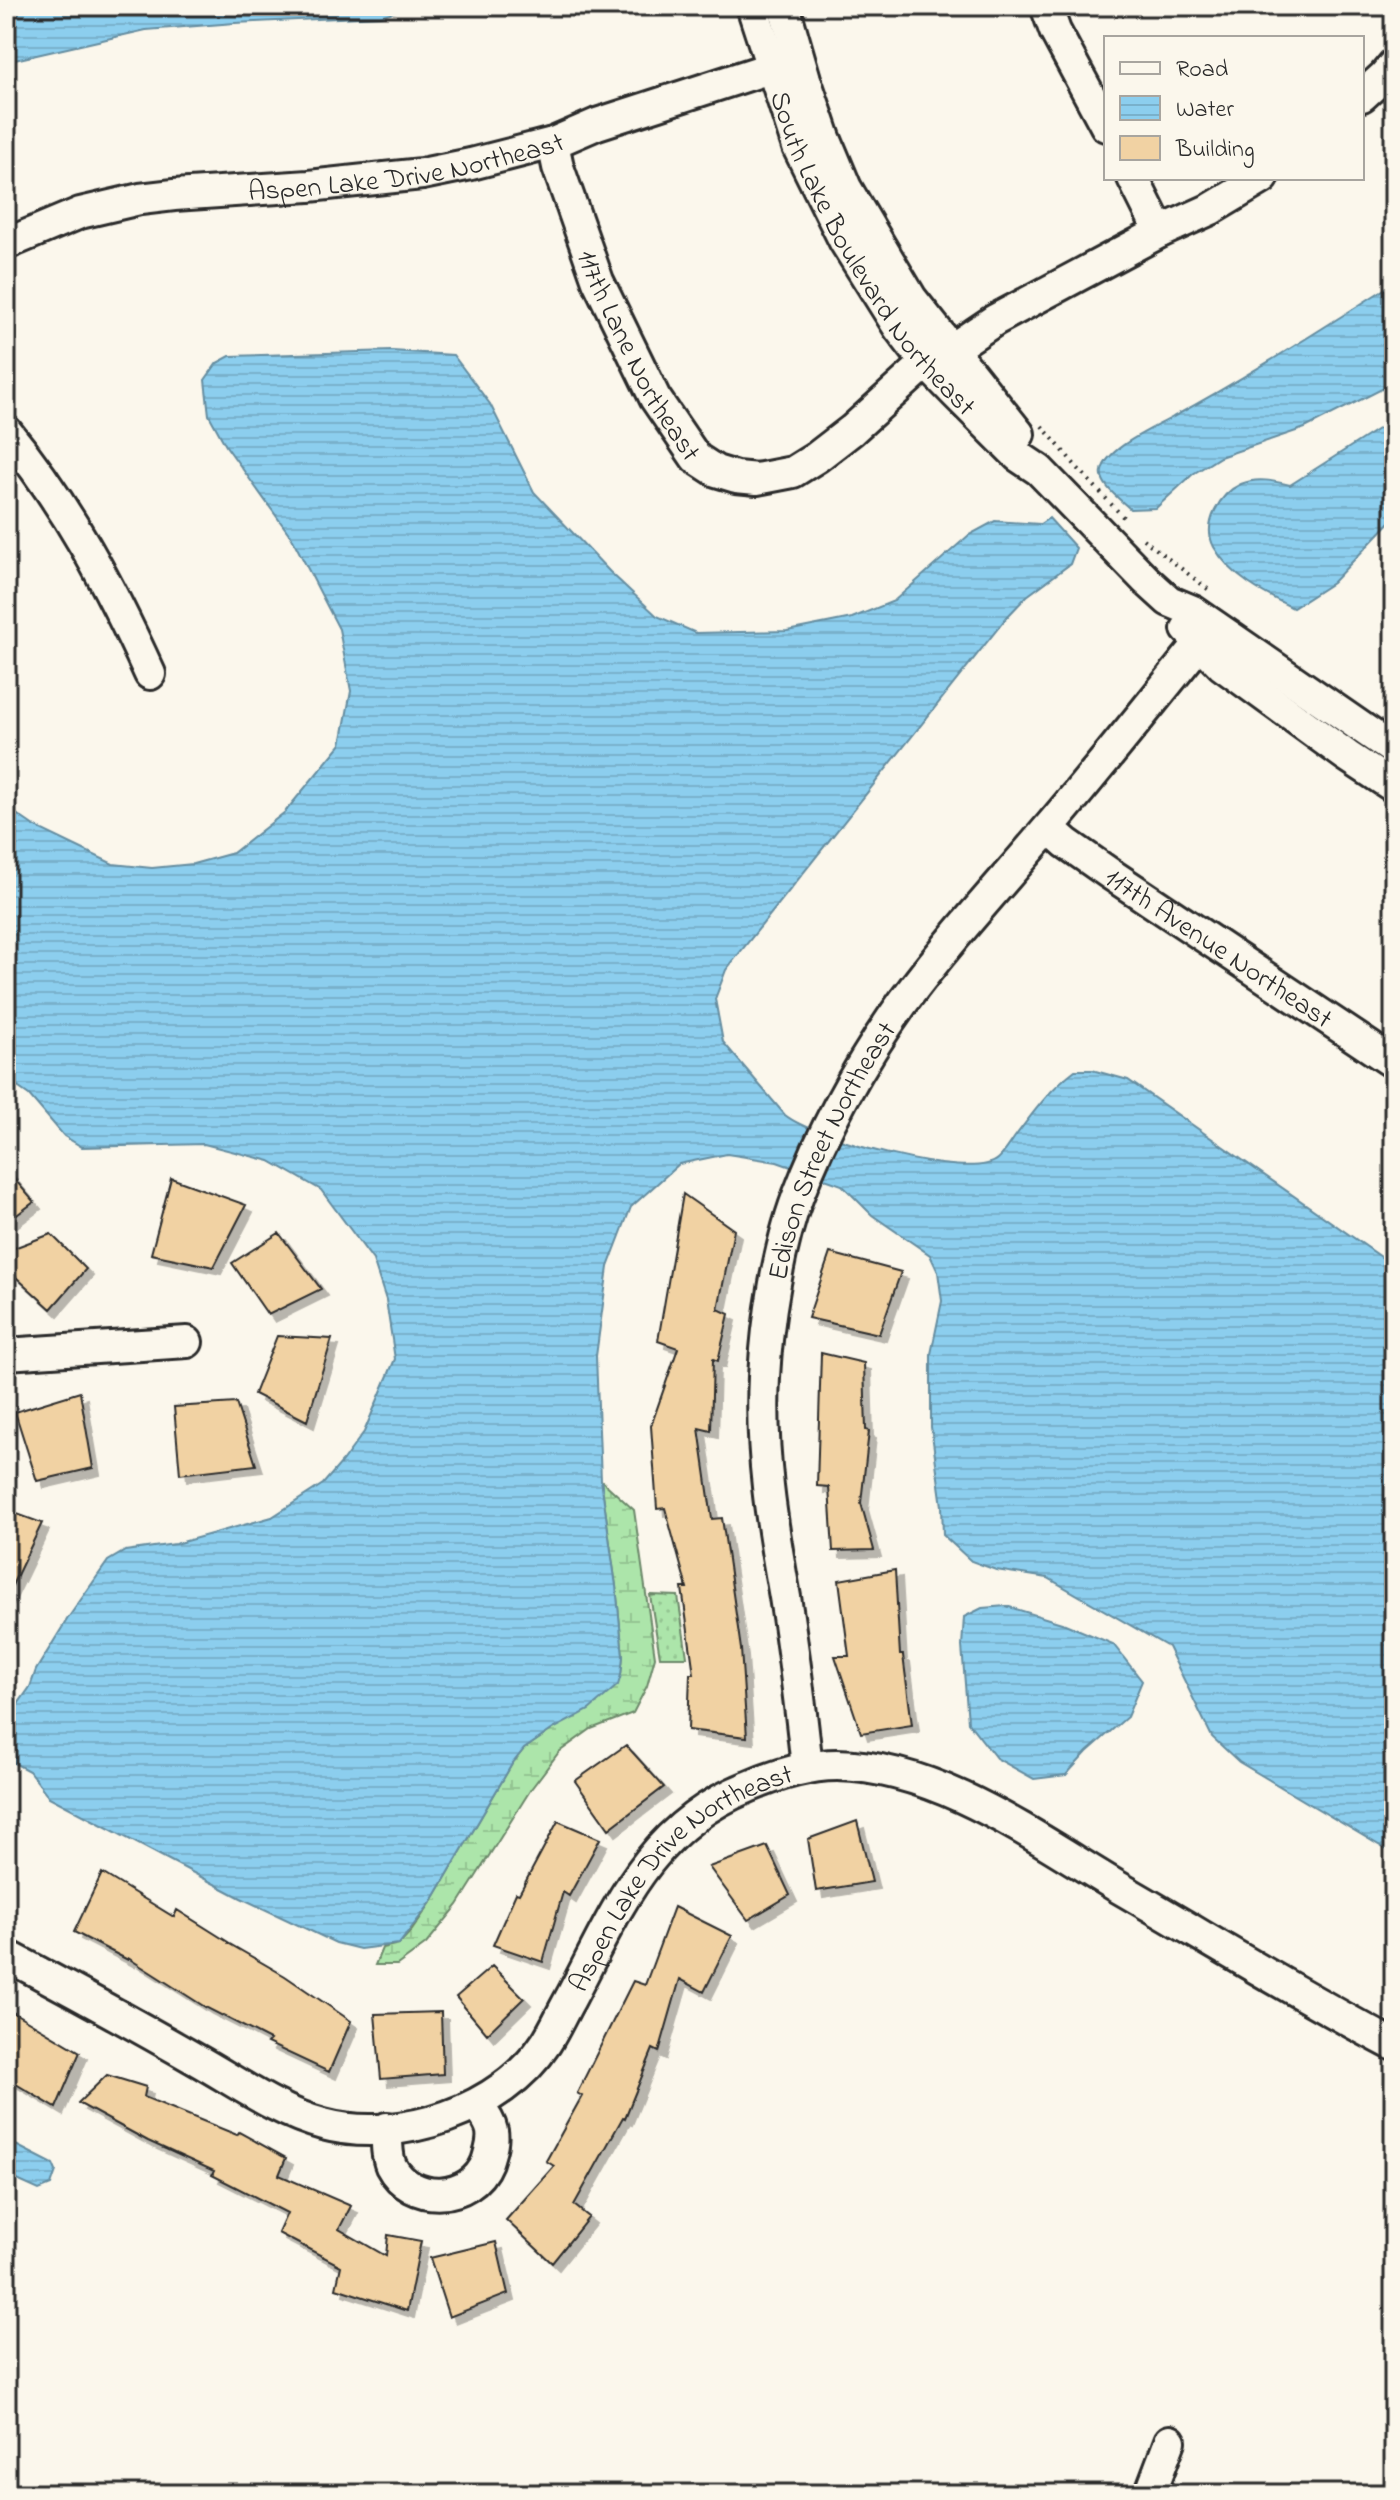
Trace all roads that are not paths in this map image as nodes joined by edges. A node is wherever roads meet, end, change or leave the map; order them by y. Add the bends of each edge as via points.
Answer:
1 (752, 6) edge
2 (784, 6) edge
3 (1046, 6) edge
4 (784, 63) junction
5 (1394, 64) edge
6 (1364, 94) edge
7 (1104, 122) edge
8 (553, 143) junction
9 (1134, 180) edge
10 (1260, 180) edge
11 (1160, 232) junction
12 (6, 244) edge
13 (939, 356) junction
14 (6, 431) edge
15 (1169, 601) junction
16 (1199, 644) junction
17 (150, 674) dead end
18 (1394, 750) edge
19 (1394, 787) edge
20 (1049, 828) junction
21 (1394, 1063) edge
22 (187, 1342) dead end
23 (6, 1354) edge
24 (807, 1767) junction
25 (6, 1955) edge
26 (1394, 2045) edge
27 (477, 2104) junction
28 (387, 2128) junction
29 (1170, 2441) dead end
30 (1150, 2494) edge

1 - 4 street, South Lake Boulevard Northeast
2 - 4 street, South Lake Boulevard Northeast
3 - 7 street
4 - 8 street, Aspen Lake Drive Northeast
4 - 13 street, South Lake Boulevard Northeast
5 - 6 street
8 - 12 street, Aspen Lake Drive Northeast via 422,174 140,199 80,213
8 - 13 street, 117th Lane Northeast via 583,241 617,323 677,432 696,458 716,471 757,479 793,472
9 - 11 street
10 - 11 street, 117th Lane Northeast
11 - 13 street, 117th Lane Northeast
13 - 15 street, South Lake Boulevard Northeast via 1034,452 1043,474 1126,541
14 - 17 street via 69,518
15 - 16 street, South Lake Boulevard Northeast
15 - 18 street, South Lake Boulevard Northeast via 1193,611
16 - 19 street, South Lake Boulevard Northeast via 1286,713
16 - 20 street, Edison Street Northeast
20 - 21 street, 117th Avenue Northeast
20 - 24 street, Edison Street Northeast via 903,1003 858,1070 797,1198 771,1307 763,1428 774,1545
22 - 23 street
24 - 26 street, Aspen Lake Drive Northeast via 881,1770 958,1796
24 - 27 street, Aspen Lake Drive Northeast via 734,1792 677,1831 649,1859 546,2043 526,2068
25 - 28 street, Aspen Lake Drive Northeast via 276,2106 325,2125
27 - 28 street, Aspen Lake Drive Northeast via 423,2125
27 - 28 street via 489,2121 491,2152 471,2184 453,2193 414,2188 398,2176 391,2164
29 - 30 street

